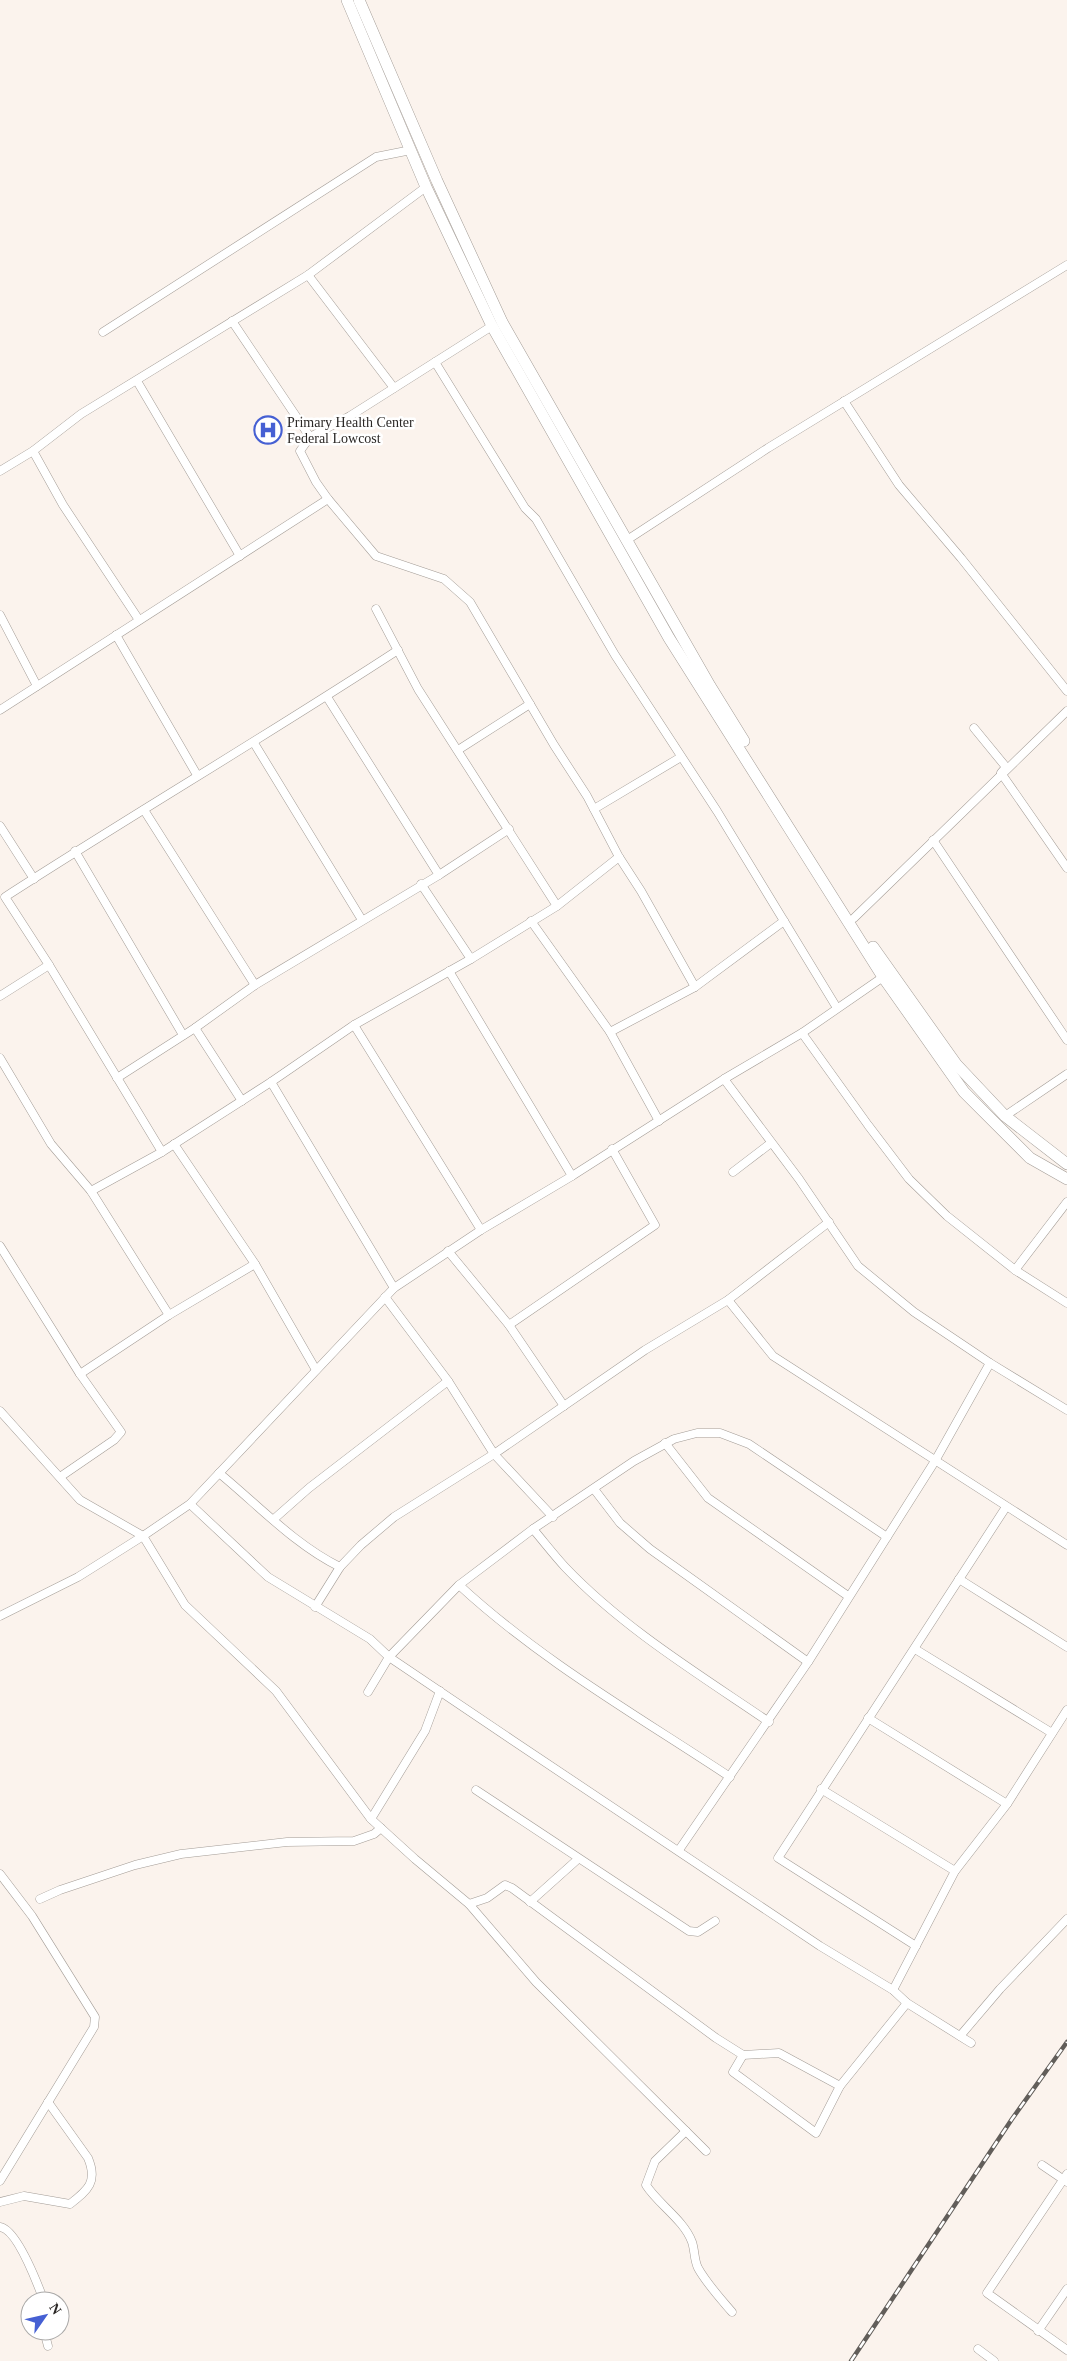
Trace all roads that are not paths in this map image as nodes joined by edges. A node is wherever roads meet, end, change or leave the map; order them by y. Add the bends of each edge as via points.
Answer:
1 (347, 0) edge
2 (359, 0) edge
3 (411, 150) junction
4 (426, 187) junction
5 (1067, 265) edge
6 (308, 276) junction
7 (232, 321) junction
8 (492, 326) junction
9 (103, 332) dead end
10 (435, 362) junction
11 (137, 381) junction
12 (394, 388) junction
13 (844, 401) junction
14 (310, 437) junction
15 (33, 451) junction
16 (0, 471) edge
17 (328, 499) junction
18 (627, 540) junction
19 (240, 556) junction
20 (376, 609) dead end
21 (0, 615) edge
22 (139, 620) junction
23 (116, 635) junction
24 (398, 650) junction
25 (37, 686) junction
26 (1067, 690) edge
27 (327, 697) junction
28 (530, 704) junction
29 (0, 710) edge
30 (1067, 711) edge
31 (974, 728) dead end
32 (254, 743) junction
33 (458, 750) junction
34 (681, 756) junction
35 (1001, 773) junction
36 (197, 775) junction
37 (594, 809) junction
38 (144, 810) junction
39 (0, 826) edge
40 (509, 829) junction
41 (933, 840) junction
42 (75, 851) junction
43 (619, 857) junction
44 (1067, 868) edge
45 (439, 875) junction
46 (34, 879) junction
47 (421, 884) junction
48 (557, 906) junction
49 (854, 918) junction
50 (362, 920) junction
51 (531, 921) junction
52 (784, 921) junction
53 (471, 959) junction
54 (49, 965) junction
55 (448, 971) junction
56 (886, 975) junction
57 (255, 985) junction
58 (695, 987) junction
59 (0, 996) edge
60 (837, 1008) junction
61 (354, 1025) junction
62 (195, 1028) junction
63 (610, 1032) junction
64 (802, 1033) junction
65 (184, 1035) junction
66 (1067, 1040) edge
67 (0, 1058) edge
68 (1067, 1074) edge
69 (117, 1078) junction
70 (724, 1078) junction
71 (272, 1082) junction
72 (242, 1101) junction
73 (1005, 1116) junction
74 (659, 1121) junction
75 (771, 1142) junction
76 (174, 1144) junction
77 (612, 1149) junction
78 (162, 1152) junction
79 (1067, 1164) edge
80 (733, 1172) dead end
81 (572, 1176) junction
82 (1067, 1179) edge
83 (91, 1191) junction
84 (1067, 1202) edge
85 (829, 1222) junction
86 (481, 1230) junction
87 (0, 1246) edge
88 (448, 1251) junction
89 (255, 1264) junction
90 (1015, 1270) junction
91 (394, 1288) junction
92 (385, 1297) junction
93 (728, 1300) junction
94 (1067, 1303) edge
95 (170, 1315) junction
96 (509, 1325) junction
97 (990, 1363) junction
98 (316, 1370) junction
99 (80, 1374) junction
100 (448, 1381) junction
101 (564, 1406) junction
102 (1067, 1410) edge
103 (0, 1411) edge
104 (665, 1444) junction
105 (494, 1454) junction
106 (935, 1461) junction
107 (219, 1473) junction
108 (60, 1477) junction
109 (594, 1489) junction
110 (190, 1504) junction
111 (1006, 1507) junction
112 (553, 1517) junction
113 (274, 1519) junction
114 (533, 1529) junction
115 (143, 1536) junction
116 (887, 1537) junction
117 (1067, 1544) edge
118 (340, 1567) junction
119 (959, 1579) junction
120 (459, 1584) junction
121 (848, 1596) junction
122 (315, 1608) junction
123 (1, 1614) edge
124 (1067, 1647) edge
125 (915, 1649) junction
126 (390, 1657) junction
127 (808, 1662) junction
128 (440, 1691) junction
129 (368, 1692) dead end
130 (1067, 1710) edge
131 (868, 1718) junction
132 (769, 1722) junction
133 (1052, 1733) junction
134 (730, 1777) junction
135 (821, 1789) junction
136 (476, 1790) dead end
137 (1007, 1804) junction
138 (371, 1818) junction
139 (381, 1828) junction
140 (680, 1850) junction
141 (578, 1859) junction
142 (956, 1871) junction
143 (0, 1874) edge
144 (40, 1899) dead end
145 (530, 1902) junction
146 (469, 1904) junction
147 (1067, 1918) edge
148 (715, 1921) dead end
149 (916, 1946) junction
150 (893, 1990) junction
151 (907, 2003) junction
152 (960, 2036) junction
153 (971, 2043) dead end
154 (743, 2055) junction
155 (840, 2086) junction
156 (48, 2102) junction
157 (686, 2131) junction
158 (706, 2151) dead end
159 (1042, 2165) dead end
160 (1065, 2178) edge
161 (0, 2181) edge
162 (0, 2202) edge
163 (0, 2227) edge
164 (1067, 2289) edge
165 (40, 2291) edge
166 (732, 2312) dead end
167 (1038, 2331) junction
168 (47, 2341) edge
169 (48, 2346) dead end
170 (978, 2349) dead end
171 (1067, 2350) edge
172 (994, 2361) edge

1 - 3 street
2 - 18 street via 502,322
3 - 4 street
3 - 9 street via 376,157
4 - 6 street
4 - 8 street
5 - 13 street
6 - 7 street
6 - 12 street
7 - 11 street
7 - 14 street
8 - 10 street
8 - 56 street via 669,638
10 - 12 street
10 - 34 street via 525,508 536,519 615,655
11 - 15 street via 81,414
11 - 19 street
12 - 14 street
13 - 18 street
13 - 26 street via 900,485
14 - 17 street via 300,451
15 - 16 street
15 - 22 street via 63,505
17 - 19 street
17 - 28 street via 376,556 444,579 470,602
18 - 49 street via 710,686
19 - 22 street
20 - 24 street
21 - 25 street
22 - 23 street
23 - 25 street
23 - 36 street
24 - 27 street
24 - 33 street via 418,690
25 - 29 street
27 - 32 street
27 - 45 street
28 - 33 street
28 - 37 street
30 - 35 street
31 - 35 street via 1006,767
32 - 36 street
32 - 50 street
33 - 40 street
34 - 37 street
34 - 52 street
35 - 41 street
35 - 44 street
36 - 38 street
37 - 43 street
38 - 42 street
38 - 57 street
39 - 46 street
40 - 45 street
40 - 48 street
41 - 49 street
41 - 66 street
42 - 46 street
42 - 65 street
43 - 48 street
43 - 58 street
45 - 47 street
46 - 54 street via 5,897
47 - 50 street
47 - 53 street
48 - 51 street
49 - 56 street
50 - 57 street
51 - 53 street
51 - 63 street
52 - 58 street
52 - 60 street
53 - 55 street
54 - 59 street
54 - 69 street
55 - 61 street
55 - 81 street
56 - 60 street
56 - 73 street via 956,1064
56 - 82 street via 964,1092 1030,1158
57 - 62 street
58 - 63 street
60 - 64 street
61 - 71 street
61 - 86 street
62 - 65 street
62 - 72 street
63 - 74 street
64 - 70 street
64 - 90 street via 909,1179 947,1216
65 - 69 street
67 - 83 street via 50,1144
68 - 73 street
69 - 78 street
70 - 74 street
70 - 75 street
71 - 72 street
71 - 91 street
72 - 76 street
73 - 79 street
74 - 77 street
75 - 80 street
75 - 85 street
76 - 78 street
76 - 89 street
77 - 81 street
77 - 96 street via 655,1225
78 - 83 street
81 - 86 street
83 - 95 street
84 - 90 street
85 - 93 street
85 - 97 street via 858,1266 914,1312
86 - 88 street
87 - 99 street
88 - 91 street
88 - 96 street
89 - 95 street
89 - 98 street
90 - 94 street
91 - 92 street
92 - 98 street
92 - 100 street
93 - 101 street via 645,1350
93 - 106 street via 773,1356
95 - 99 street
96 - 101 street
97 - 102 street
97 - 106 street
98 - 107 street
99 - 108 street via 121,1432
100 - 105 street
100 - 113 street via 309,1488
101 - 105 street
103 - 108 street
104 - 109 street
104 - 116 street via 697,1433 720,1433 749,1444
104 - 121 street via 708,1498
105 - 112 street
105 - 118 street via 394,1517
106 - 111 street
106 - 116 street
107 - 110 street
107 - 113 street
108 - 115 street via 80,1500
109 - 112 street
109 - 127 street via 620,1523 650,1549
110 - 115 street
110 - 122 street via 268,1577
111 - 117 street
111 - 119 street
112 - 114 street
113 - 118 street via 298,1542
114 - 120 street
114 - 132 street via 565,1567 599,1599 679,1661
115 - 123 street via 78,1576
115 - 138 street via 185,1605 276,1691
116 - 121 street
118 - 122 street
119 - 124 street
119 - 125 street
120 - 126 street
120 - 134 street via 494,1617 548,1656
121 - 127 street
122 - 126 street via 370,1639
125 - 131 street
125 - 133 street
126 - 128 street
126 - 129 street
127 - 132 street
128 - 138 street via 424,1731
128 - 140 street
130 - 133 street
131 - 135 street
131 - 137 street
132 - 134 street
133 - 137 street
134 - 140 street
135 - 142 street
135 - 149 street via 778,1858
136 - 141 street
137 - 142 street
138 - 139 street
139 - 144 street via 354,1841 287,1842 181,1854 135,1865
139 - 146 street
140 - 150 street via 820,1946
141 - 145 street
141 - 148 street via 689,1930 698,1932
142 - 149 street
143 - 156 street via 37,1924 95,2017 94,2027
145 - 146 street via 505,1885 486,1898
145 - 154 street
146 - 157 street via 536,1982
147 - 152 street
149 - 150 street
150 - 151 street
151 - 152 street
151 - 155 street
152 - 153 street
154 - 155 street via 779,2053
154 - 155 street via 733,2072 816,2133
156 - 161 street
156 - 162 street via 88,2158 92,2178 89,2190 70,2204 24,2196
157 - 158 street
157 - 166 street via 655,2161 646,2184 692,2242 692,2253 699,2268
159 - 160 street
160 - 167 street via 986,2293
163 - 165 street via 15,2236
164 - 167 street
167 - 171 street
168 - 169 street
170 - 172 street

